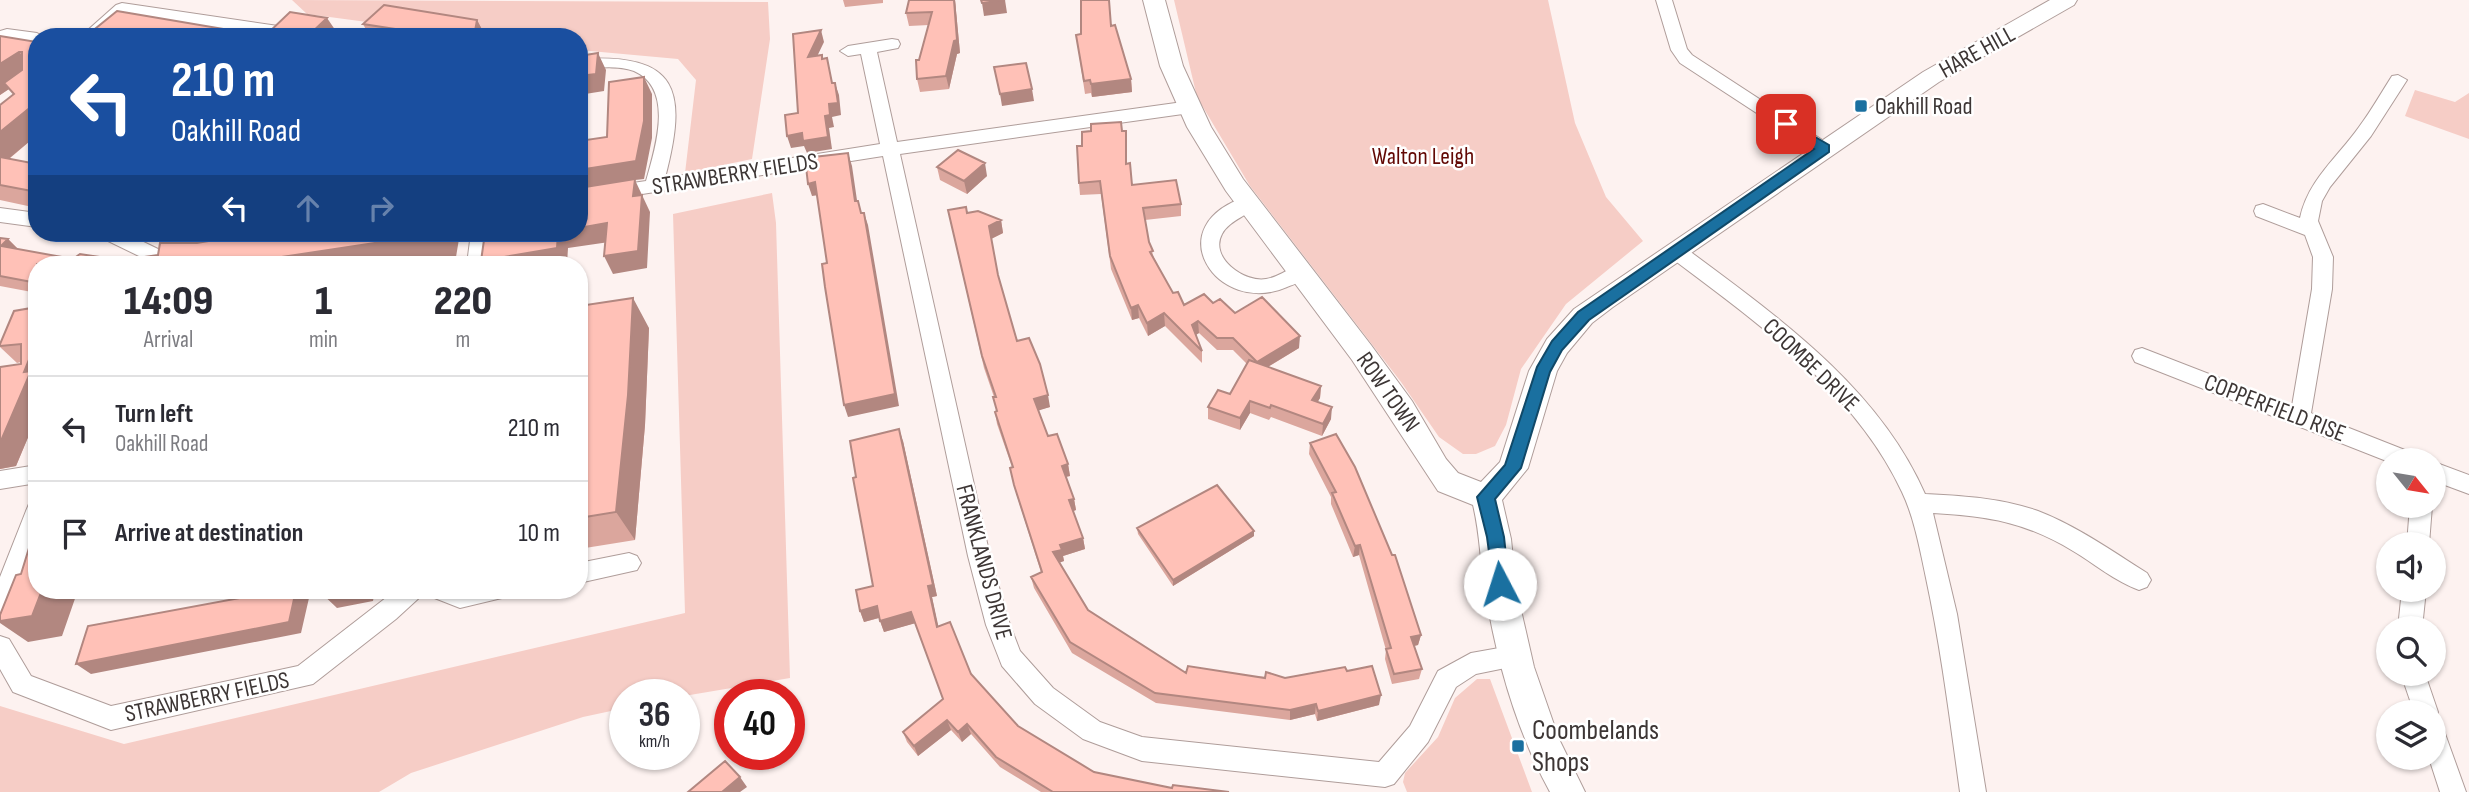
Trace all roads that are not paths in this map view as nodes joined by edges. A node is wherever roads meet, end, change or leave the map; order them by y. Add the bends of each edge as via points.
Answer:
1 (1154, 0) edge
2 (1664, 0) edge
3 (2055, 2) edge
4 (99, 28) edge
5 (258, 28) edge
6 (0, 37) edge
7 (28, 37) edge
8 (892, 44) dead end
9 (869, 48) junction
10 (848, 51) dead end
11 (588, 63) edge
12 (2398, 80) dead end
13 (1190, 107) junction
14 (890, 149) junction
15 (1824, 149) junction
16 (653, 187) junction
17 (588, 197) edge
18 (1249, 203) junction
19 (2263, 211) dead end
20 (0, 215) edge
21 (28, 219) edge
22 (2312, 230) junction
23 (127, 242) edge
24 (1677, 252) junction
25 (151, 256) edge
26 (1300, 273) junction
27 (2142, 356) dead end
28 (2300, 418) junction
29 (2376, 448) edge
30 (28, 475) edge
31 (2446, 476) edge
32 (0, 480) edge
33 (2469, 485) edge
34 (1486, 497) junction
35 (1916, 503) junction
36 (28, 534) edge
37 (628, 563) dead end
38 (588, 571) edge
39 (2139, 579) dead end
40 (402, 599) edge
41 (0, 607) edge
42 (1512, 642) junction
43 (0, 647) edge
44 (2446, 770) edge
45 (1390, 783) edge
46 (1567, 792) edge
47 (1973, 792) edge
48 (2453, 792) edge

1 - 13 street, ROW TOWN via 1169,63
2 - 15 street via 1686,59
3 - 15 street, HARE HILL
4 - 5 street via 122,8
6 - 7 street
8 - 9 street
9 - 10 street
9 - 14 street, FRANKLANDS DRIVE
11 - 16 street via 638,65 658,77 667,102 664,150
12 - 22 street via 2365,132 2323,183 2313,201
13 - 14 street
13 - 18 street, ROW TOWN via 1220,164
14 - 16 street, STRAWBERRY FIELDS
14 - 45 street, FRANKLANDS DRIVE via 979,556 1011,658 1044,696 1092,731 1142,749
15 - 24 street, HARE HILL
16 - 17 street, STRAWBERRY FIELDS
18 - 26 street, ROW TOWN
18 - 26 street via 1215,226 1208,242 1209,255 1240,283 1266,287
19 - 22 street
20 - 21 street
22 - 28 street via 2323,257 2322,289
23 - 25 street
24 - 34 street, HARE HILL via 1583,316 1557,346 1543,371 1513,468
24 - 35 street, COOMBE DRIVE via 1754,310 1834,382 1879,435
26 - 34 street, ROW TOWN via 1367,359 1442,474
27 - 28 street, COPPERFIELD RISE
28 - 29 street, COPPERFIELD RISE
30 - 32 street
31 - 33 street
34 - 42 street
35 - 39 street via 2022,515
35 - 47 street, COOMBE DRIVE via 1932,551 1951,639
36 - 41 street
37 - 38 street
40 - 43 street, STRAWBERRY FIELDS via 304,676 111,718 22,684
42 - 45 street, FRANKLANDS DRIVE via 1447,680
42 - 46 street via 1551,763
44 - 48 street

